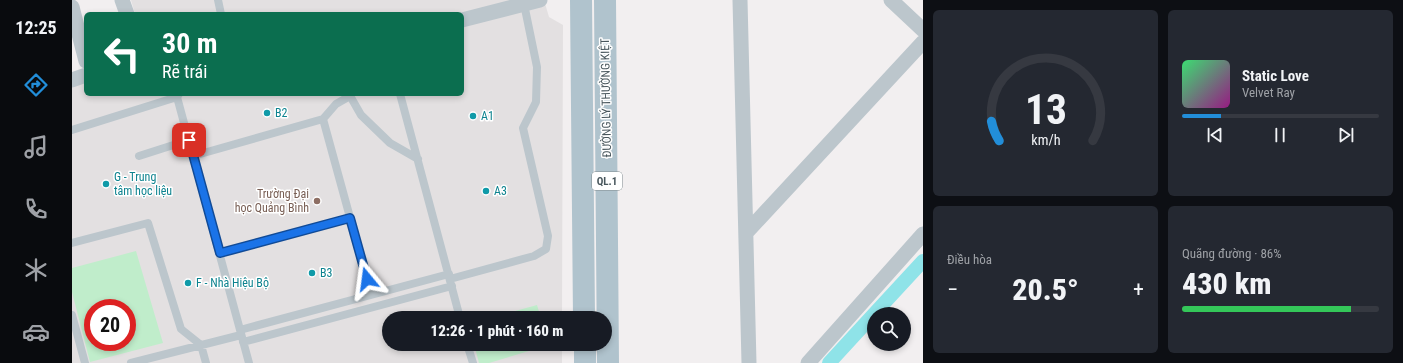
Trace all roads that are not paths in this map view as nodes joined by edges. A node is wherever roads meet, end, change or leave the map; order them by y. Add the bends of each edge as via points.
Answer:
1 (122, 0) edge
2 (218, 0) edge
3 (540, 0) edge
4 (581, 0) edge
5 (605, 0) edge
6 (740, 0) edge
7 (891, 0) edge
8 (524, 4) junction
9 (72, 7) edge
10 (126, 12) edge
11 (221, 12) edge
12 (464, 19) edge
13 (923, 30) edge
14 (923, 42) edge
15 (84, 53) edge
16 (84, 76) edge
17 (72, 80) edge
18 (178, 96) edge
19 (348, 96) edge
20 (350, 96) edge
21 (401, 96) edge
22 (323, 119) junction
23 (72, 130) edge
24 (583, 134) junction
25 (606, 136) junction
26 (189, 140) junction
27 (139, 156) dead end
28 (193, 156) junction
29 (418, 159) junction
30 (350, 218) junction
31 (746, 233) junction
32 (923, 234) edge
33 (72, 243) edge
34 (220, 253) junction
35 (450, 279) junction
36 (371, 294) junction
37 (458, 311) edge
38 (584, 311) edge
39 (72, 315) edge
40 (241, 336) junction
41 (201, 344) junction
42 (469, 351) edge
43 (585, 351) edge
44 (85, 363) edge
45 (131, 363) edge
46 (206, 363) edge
47 (249, 363) edge
48 (472, 363) edge
49 (585, 363) edge
50 (608, 363) edge
51 (749, 363) edge
52 (808, 363) edge

1 - 10 street
2 - 11 lane
3 - 8 street
4 - 24 main road, ĐƯỜNG LÝ THƯỜNG KIỆT / QL.1
5 - 25 main road, ĐƯỜNG LÝ THƯỜNG KIỆT / QL.1
6 - 31 street
7 - 13 street
8 - 12 street
8 - 35 lane via 536,67 536,102 523,128 548,236 546,249 534,256
9 - 15 street
14 - 31 street
16 - 17 street
18 - 23 lane
18 - 26 lane
19 - 22 lane via 336,104
20 - 29 lane via 360,115 390,143
21 - 29 lane
22 - 28 lane
22 - 30 lane
24 - 25 main road
24 - 38 main road, ĐƯỜNG LÝ THƯỜNG KIỆT / QL.1
25 - 50 main road, ĐƯỜNG LÝ THƯỜNG KIỆT / QL.1
26 - 27 lane
26 - 28 lane
28 - 34 lane
29 - 35 lane
30 - 34 lane
30 - 36 lane
31 - 51 street
32 - 52 street
33 - 41 lane via 148,224 181,329
34 - 40 lane
35 - 36 lane
35 - 37 lane
35 - 40 lane
36 - 40 lane
39 - 44 lane
40 - 41 lane
40 - 47 lane
41 - 45 lane
41 - 46 lane
42 - 48 lane
43 - 49 main road

